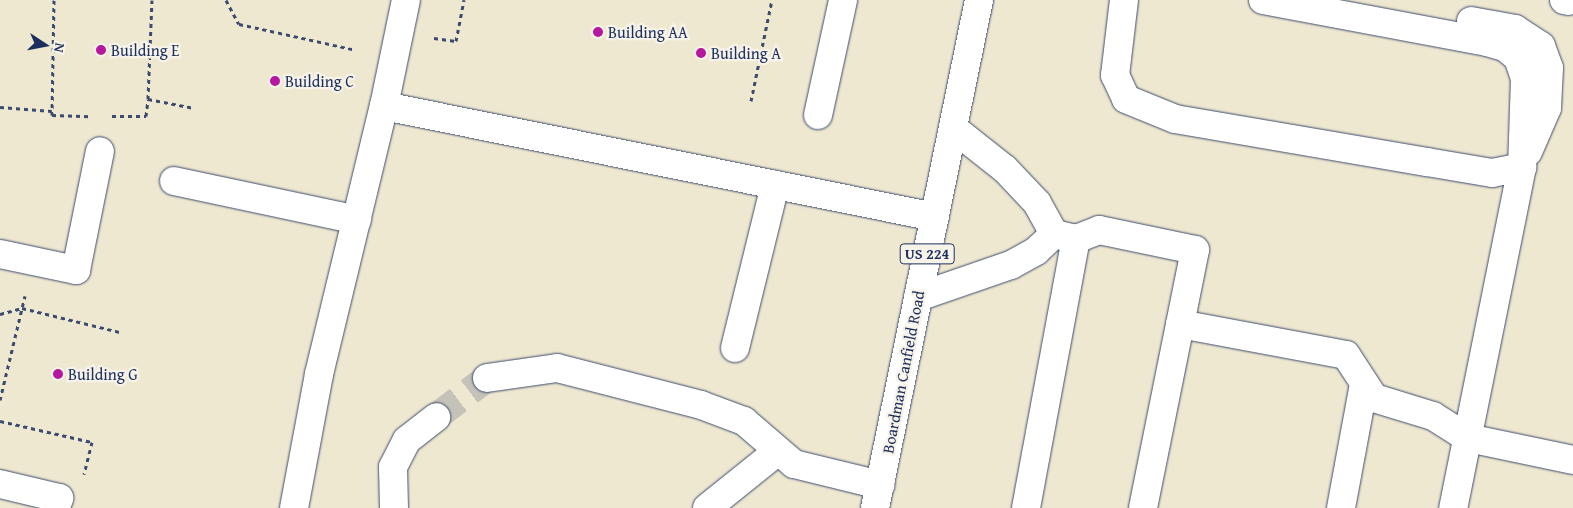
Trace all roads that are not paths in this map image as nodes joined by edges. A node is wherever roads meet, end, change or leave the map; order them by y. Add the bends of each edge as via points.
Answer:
1 (406, 0) edge
2 (843, 0) edge
3 (979, 0) edge
4 (1124, 0) edge
5 (1263, 0) edge
6 (1362, 0) edge
7 (384, 106) junction
8 (818, 115) dead end
9 (953, 128) junction
10 (100, 150) dead end
11 (1522, 167) junction
12 (174, 181) dead end
13 (776, 185) junction
14 (935, 217) junction
15 (357, 220) junction
16 (1065, 237) junction
17 (0, 254) edge
18 (918, 297) junction
19 (1180, 324) junction
20 (736, 348) dead end
21 (487, 378) tunnel mouth
22 (1364, 384) junction
23 (436, 417) tunnel mouth
24 (1468, 438) junction
25 (778, 452) junction
26 (1573, 460) edge
27 (0, 484) edge
28 (878, 496) edge
29 (57, 503) edge
30 (294, 508) edge
31 (394, 508) edge
32 (707, 508) edge
33 (1026, 508) edge
34 (1143, 508) edge
35 (1341, 508) edge
36 (1453, 508) edge

1 - 7 main road
2 - 8 main road
3 - 9 main road, Boardman Canfield Road / US 224
4 - 11 main road via 1115,75 1126,99 1175,119 1492,173
5 - 11 main road via 1505,48 1518,58 1525,78
6 - 11 main road via 1515,29 1541,46 1549,68 1547,108
7 - 13 main road
7 - 15 main road
9 - 14 main road, Boardman Canfield Road / US 224
9 - 16 main road via 1006,168
10 - 17 main road via 76,270
11 - 24 main road
12 - 15 main road
13 - 14 main road
13 - 20 main road
14 - 18 main road, Boardman Canfield Road / US 224
15 - 30 main road via 319,374
16 - 18 main road via 1011,265
16 - 19 main road via 1099,230 1195,250
16 - 33 main road
18 - 28 main road, Boardman Canfield Road / US 224
19 - 22 main road via 1346,355
19 - 34 main road
21 - 25 main road via 557,368 566,370 701,405 744,421
22 - 24 main road via 1374,398 1433,416
22 - 35 main road
23 - 31 main road via 407,440 393,467
24 - 26 main road
24 - 36 main road
25 - 28 main road via 794,464
25 - 32 main road
27 - 29 main road

